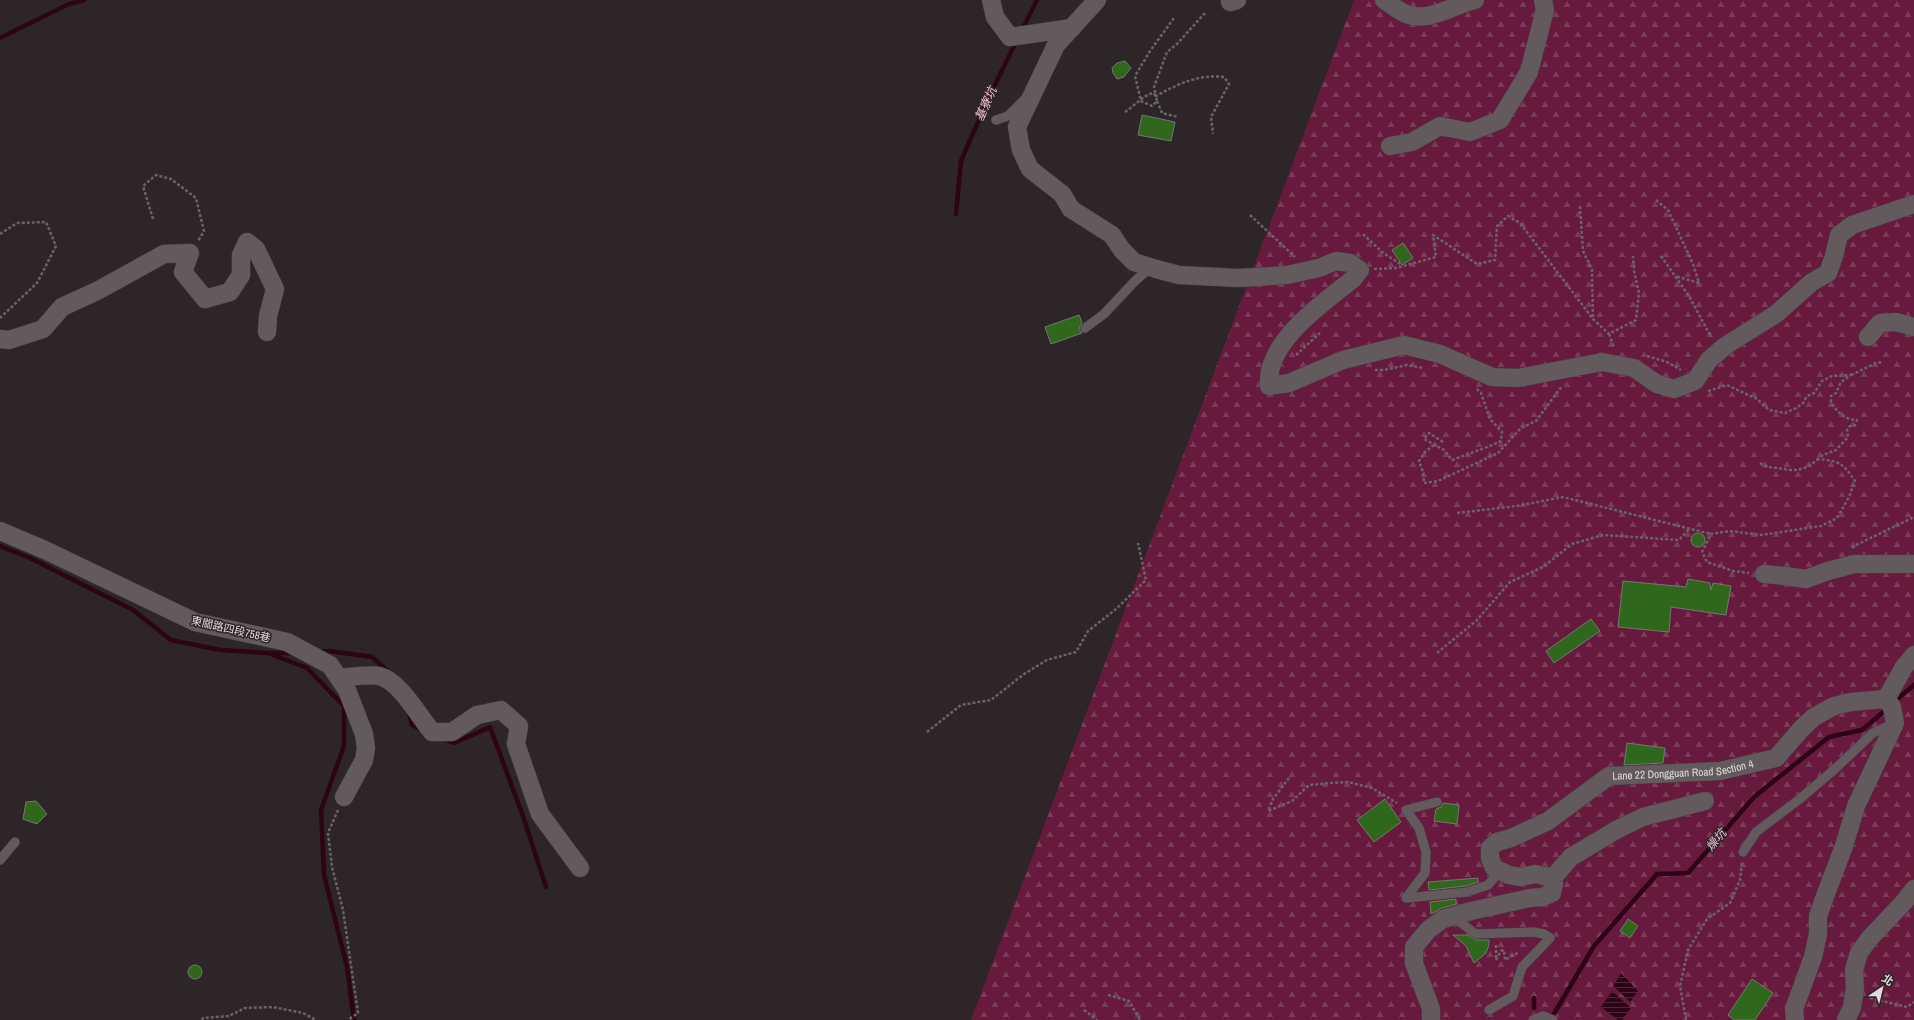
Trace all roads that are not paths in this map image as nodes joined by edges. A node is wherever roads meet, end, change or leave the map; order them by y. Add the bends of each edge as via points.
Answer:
1 (991, 0) edge
2 (1097, 0) edge
3 (1230, 0) edge
4 (1237, 0) edge
5 (1384, 0) edge
6 (1475, 0) edge
7 (1544, 0) edge
8 (1072, 28) junction
9 (1035, 90) junction
10 (996, 120) dead end
11 (1390, 146) dead end
12 (1914, 204) edge
13 (1151, 267) junction
14 (1914, 327) edge
15 (1085, 328) dead end
16 (267, 332) dead end
17 (1868, 337) dead end
18 (0, 339) edge
19 (0, 547) edge
20 (1914, 564) edge
21 (1764, 574) road end
22 (1914, 655) edge
23 (339, 678) junction
24 (1886, 699) junction
25 (1895, 722) junction
26 (344, 797) road end
27 (1705, 801) dead end
28 (1437, 802) dead end
29 (15, 842) dead end
30 (1743, 852) road end
31 (0, 860) edge
32 (580, 868) dead end
33 (1500, 871) junction
34 (1552, 880) junction
35 (1914, 889) edge
36 (1452, 916) junction
37 (1489, 1010) dead end
38 (1430, 1020) edge
39 (1533, 1020) edge
40 (1553, 1020) edge
41 (1795, 1020) edge
42 (1846, 1020) edge

1 - 8 street via 995,17 1010,37
2 - 8 street
3 - 4 street
5 - 6 street via 1405,14 1414,16 1434,16 1461,3
7 - 11 street via 1545,10 1529,72 1500,120 1470,132 1440,126 1412,142
8 - 9 street via 1056,45
9 - 10 lane via 1008,116
9 - 13 street via 1017,127 1021,150 1030,169 1062,194 1071,209 1112,235 1134,262
12 - 13 street via 1852,225 1839,235 1828,273 1812,282 1776,314 1709,360 1695,381 1674,389 1657,384 1634,368 1602,362 1518,378 1492,377 1440,354 1404,345 1343,360 1289,383 1269,386 1268,374 1292,329 1353,279 1360,270 1350,263 1336,261 1319,268 1287,275 1238,278 1179,275
13 - 15 lane via 1104,314
14 - 17 street via 1896,322 1880,323
16 - 18 street via 274,289 256,249 248,242 242,255 241,275 230,292 205,299 183,272 190,254 164,254 62,307 43,329 9,340
19 - 23 street, 東關路四段758巷 via 5,540 0,531 46,550 195,622 287,642 330,665
20 - 21 street via 1854,564 1806,579
22 - 24 street
23 - 26 street, 東關路四段758巷 via 347,690 364,734 366,748 364,760
23 - 32 street via 379,676 401,690 432,732 452,732 477,715 501,710 519,726 516,744 540,814
24 - 25 street via 1892,707
24 - 33 street, Lane 22 Dongguan Road Section 4 via 1834,706 1814,717 1776,758 1720,771 1609,776 1548,821 1497,842 1490,848 1494,868
25 - 30 lane via 1873,733 1801,798 1756,832
25 - 41 street via 1856,806 1818,916 1818,934 1813,957 1794,1009
27 - 34 street via 1643,817 1618,829 1571,857
28 - 33 lane via 1406,810 1419,828 1426,852 1425,873 1406,898 1466,892 1488,886
29 - 31 lane
33 - 34 street via 1521,877 1535,874 1550,877
34 - 36 street via 1552,893 1543,897
35 - 42 street via 1859,953 1854,970 1852,1007
36 - 37 lane via 1476,934 1533,932 1550,938 1522,967 1513,996
36 - 38 street via 1428,930 1414,947 1414,963 1431,1009
39 - 40 lane via 1543,1016

